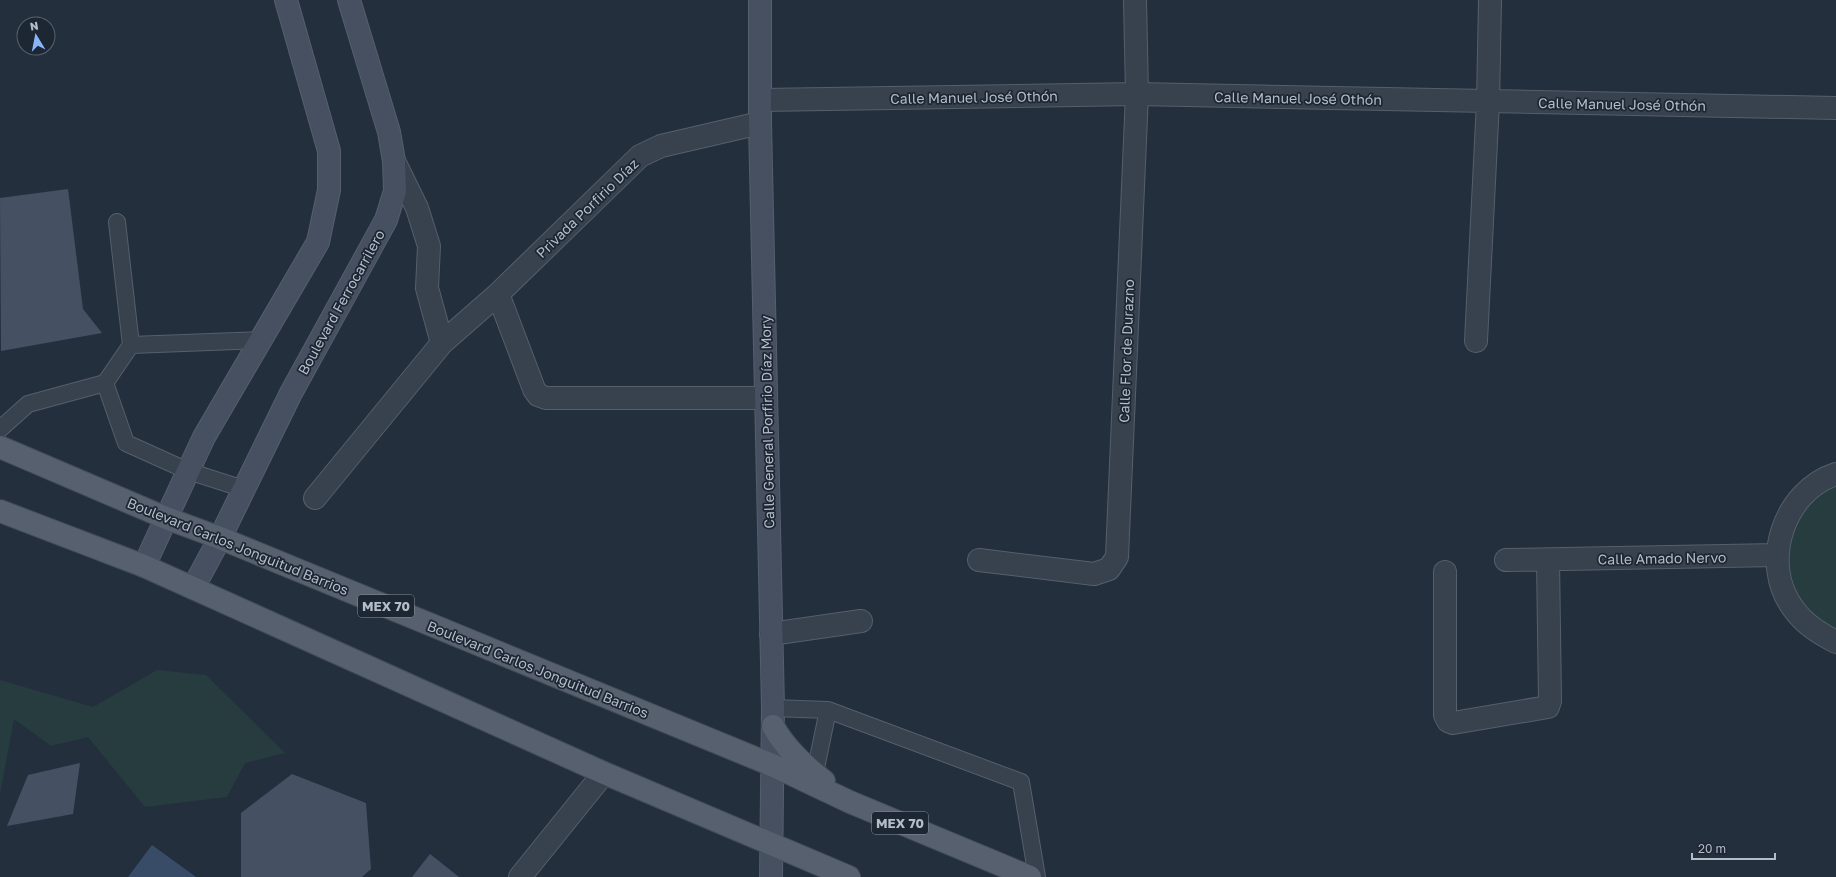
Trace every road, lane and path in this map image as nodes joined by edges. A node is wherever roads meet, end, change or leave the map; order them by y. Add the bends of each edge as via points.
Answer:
1 (286, 0) edge
2 (349, 0) edge
3 (760, 0) edge
4 (1135, 0) edge
5 (1490, 0) edge
6 (1137, 94) junction
7 (760, 100) junction
8 (1488, 102) junction
9 (1836, 108) edge
10 (760, 123) junction
11 (394, 161) junction
12 (117, 222) dead end
13 (498, 294) junction
14 (262, 340) junction
15 (1476, 341) dead end
16 (442, 343) junction
17 (131, 345) junction
18 (105, 384) junction
19 (766, 398) junction
20 (0, 429) edge
21 (0, 447) edge
22 (188, 471) junction
23 (1836, 474) edge
24 (244, 489) junction
25 (315, 498) dead end
26 (0, 511) edge
27 (166, 518) junction
28 (220, 538) junction
29 (1777, 556) junction
30 (979, 560) dead end
31 (1506, 560) dead end
32 (1548, 560) junction
33 (144, 566) junction
34 (1445, 572) dead end
35 (193, 588) junction
36 (861, 621) dead end
37 (771, 634) junction
38 (1836, 642) edge
39 (828, 710) junction
40 (773, 717) junction
41 (772, 765) junction
42 (604, 773) junction
43 (815, 773) junction
44 (850, 802) junction
45 (771, 844) junction
46 (520, 877) edge
47 (771, 877) edge
48 (849, 877) edge
49 (1030, 877) edge
50 (1037, 877) edge

1 - 14 street via 329,151 329,190 318,242
2 - 11 street, Boulevard Ferrocarrilero via 389,132
3 - 7 street, Calle General Porfirio Díaz Mory
4 - 6 street, Calle Flor de Durazno
5 - 8 street
6 - 7 street, Calle Manuel José Othón
6 - 8 street, Calle Manuel José Othón
6 - 30 street, Calle Flor de Durazno via 1117,556 1109,569 1094,574
7 - 10 street, Calle General Porfirio Díaz Mory
8 - 9 street, Calle Manuel José Othón
8 - 15 street
10 - 13 street, Privada Porfirio Díaz via 661,146 640,156
10 - 19 street, Calle General Porfirio Díaz Mory
11 - 16 street via 417,208 429,246 427,288
11 - 24 street, Boulevard Ferrocarrilero via 395,191 386,220 291,393
12 - 17 lane
13 - 16 street, Privada Porfirio Díaz
13 - 19 street via 538,395 546,398
14 - 17 lane
14 - 22 street via 204,438
16 - 25 street, Privada Porfirio Díaz
17 - 18 lane
18 - 20 lane via 28,404
18 - 22 lane via 126,443
19 - 37 street, Calle General Porfirio Díaz Mory
21 - 27 main road, Boulevard Carlos Jonguitud Barrios / MEX 70
22 - 24 lane
22 - 27 street
23 - 29 street via 1812,487 1796,503 1782,528
24 - 28 street, Boulevard Ferrocarrilero
26 - 33 main road
27 - 28 main road, Boulevard Carlos Jonguitud Barrios / MEX 70
27 - 33 street
28 - 35 street, Boulevard Ferrocarrilero
28 - 41 main road, Boulevard Carlos Jonguitud Barrios / MEX 70
29 - 32 street, Calle Amado Nervo
29 - 38 street via 1780,583 1792,608 1812,628
31 - 32 street, Calle Amado Nervo
32 - 34 street via 1548,707 1453,723 1448,721 1445,715
33 - 35 main road
35 - 42 main road
36 - 37 street
37 - 40 street, Calle General Porfirio Díaz Mory
39 - 40 lane
39 - 43 lane
39 - 50 lane via 1021,782
40 - 41 street, Calle General Porfirio Díaz Mory
40 - 43 main road via 780,739 789,751
41 - 44 main road, Boulevard Carlos Jonguitud Barrios / MEX 70
41 - 45 street, Calle General Porfirio Díaz Mory
42 - 45 main road
42 - 46 street
43 - 44 main road
44 - 49 main road, Boulevard Carlos Jonguitud Barrios / MEX 70
45 - 47 street, Calle General Porfirio Díaz Mory
45 - 48 main road

